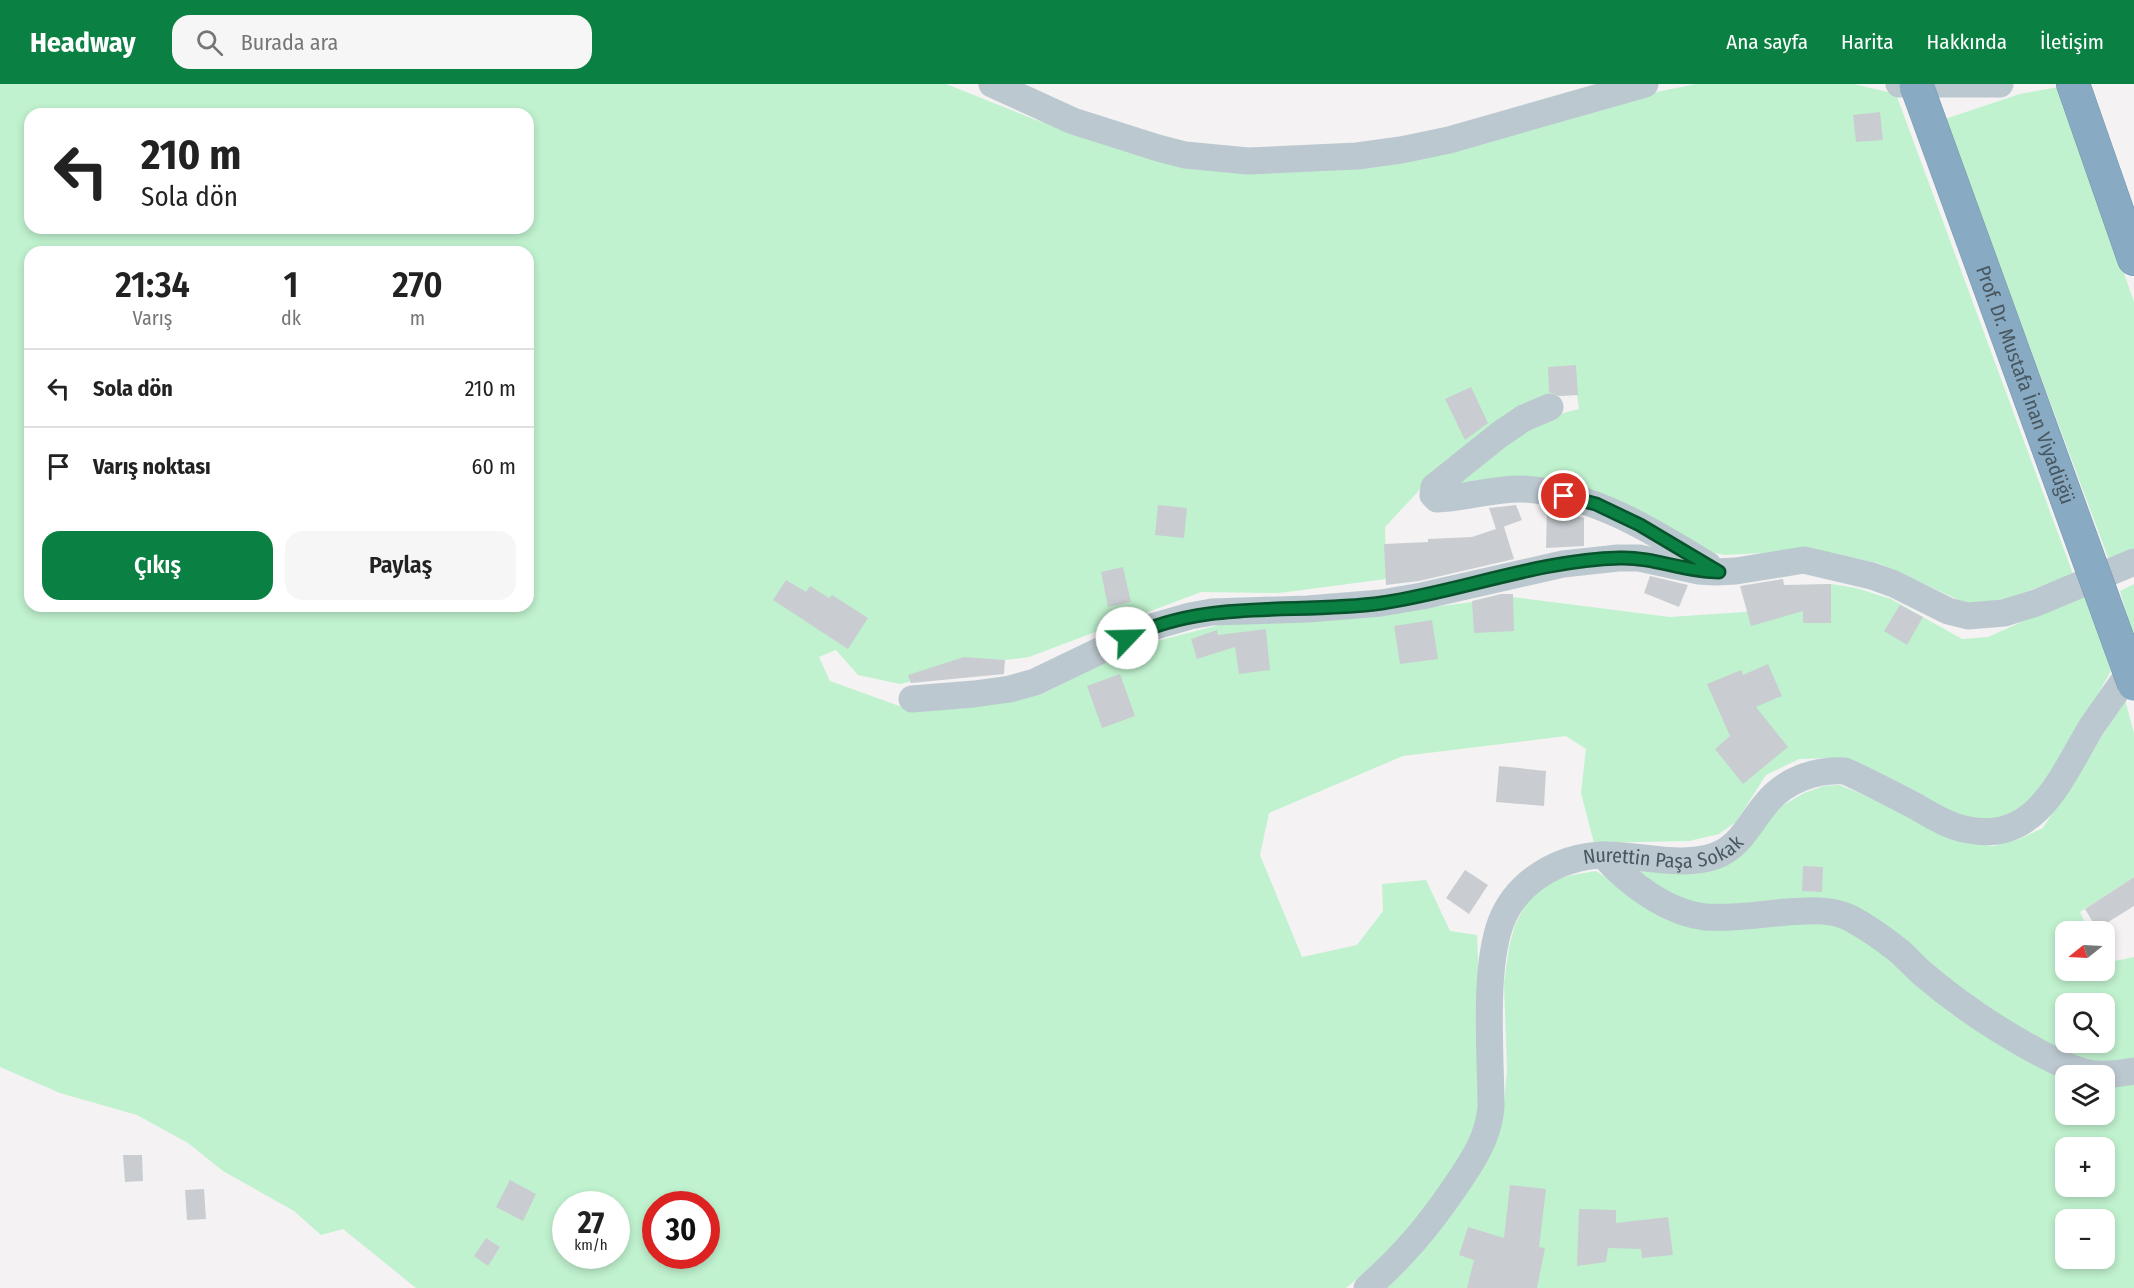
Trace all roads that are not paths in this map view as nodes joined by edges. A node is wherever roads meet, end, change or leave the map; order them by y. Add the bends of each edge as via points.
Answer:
1 (992, 84) edge
2 (1645, 84) edge
3 (1899, 84) edge
4 (1916, 84) edge
5 (2000, 84) edge
6 (2073, 84) edge
7 (2134, 259) edge
8 (1550, 407) dead end
9 (2134, 562) edge
10 (1719, 572) junction
11 (2134, 666) edge
12 (2134, 684) edge
13 (912, 699) dead end
14 (1603, 855) junction
15 (2134, 1071) edge
16 (1367, 1288) edge

1 - 2 street via 1073,120 1158,148 1185,155 1248,161 1401,150
3 - 5 street
4 - 12 highway, Prof. Dr. Mustafa İnan Viyadüğü, bridge
6 - 7 highway
8 - 10 street via 1524,418 1500,435 1434,487 1433,495 1437,499 1454,498 1523,489 1596,504
9 - 10 street via 2036,603 1986,616 1948,611 1872,576 1804,560
10 - 13 street via 1617,558 1563,564 1381,603 1212,612 1145,629 1035,682 974,694
11 - 14 street, Nurettin Paşa Sokak via 2056,788 2028,818 2004,831 1969,830 1946,823 1845,771 1830,770 1783,788 1736,844 1714,856 1681,861
14 - 15 street via 1627,880 1691,915 1811,910 1848,917 1899,951 1966,1008 2056,1062 2084,1072
14 - 16 street, Nurettin Paşa Sokak via 1551,868 1523,888 1511,903 1501,922 1493,954 1491,1108 1485,1138 1428,1227

